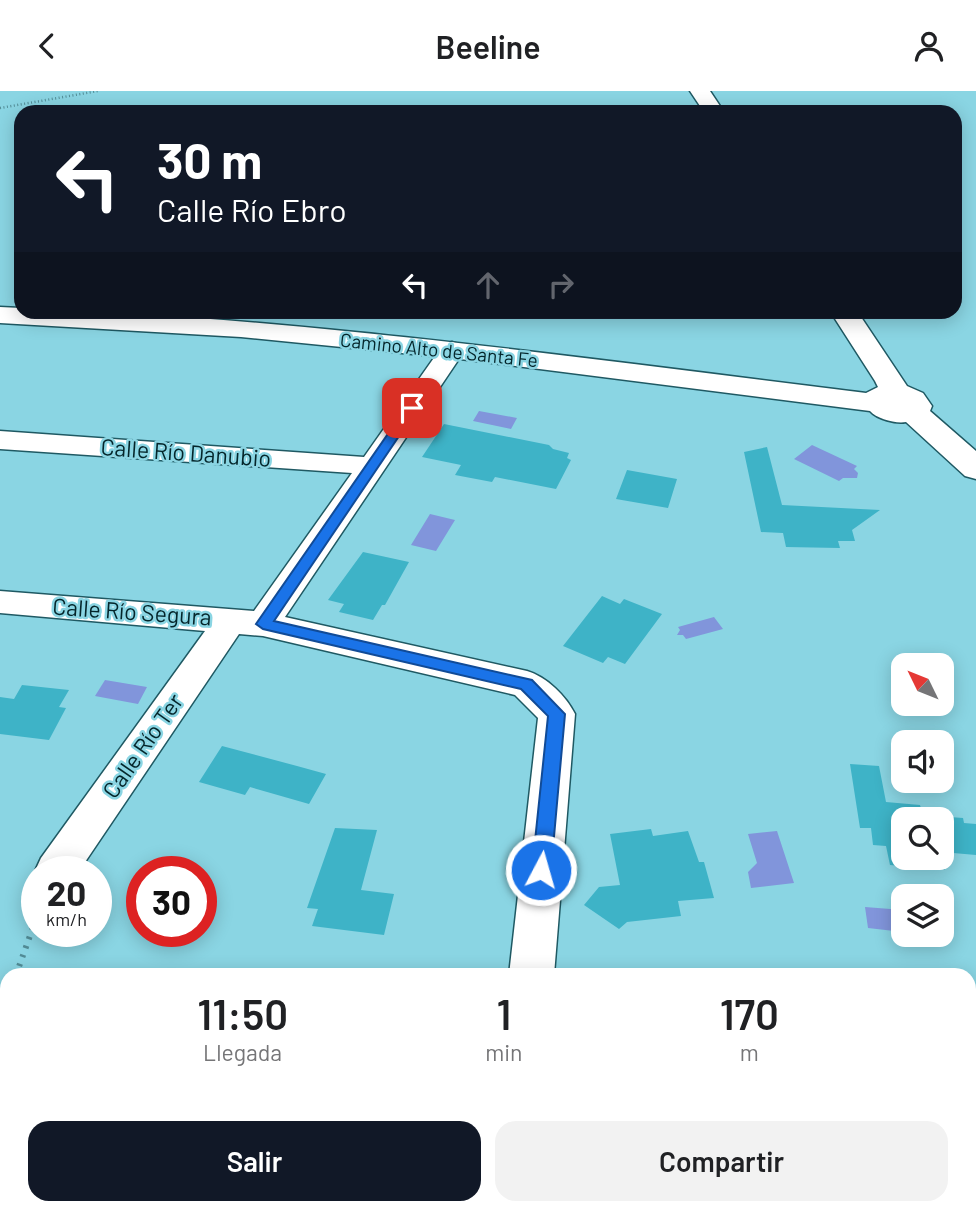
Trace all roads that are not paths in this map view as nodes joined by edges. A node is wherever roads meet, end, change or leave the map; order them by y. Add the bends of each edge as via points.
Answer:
1 (69, 319) edge
2 (848, 319) edge
3 (452, 350) junction
4 (895, 402) junction
5 (0, 440) edge
6 (372, 465) junction
7 (976, 469) edge
8 (0, 602) edge
9 (247, 622) junction
10 (68, 856) edge
11 (532, 968) edge

1 - 3 street, Camino Alto de Santa Fe via 241,329
2 - 4 street via 890,381
3 - 4 street, Camino Alto de Santa Fe
3 - 6 street, Calle Río Ter
4 - 7 street via 928,423
5 - 6 street, Calle Río Danubio
6 - 9 street, Calle Río Ter
8 - 9 street, Calle Río Segura
9 - 10 street, Calle Río Ter
9 - 11 street, Calle Río Segura via 527,684 557,714

